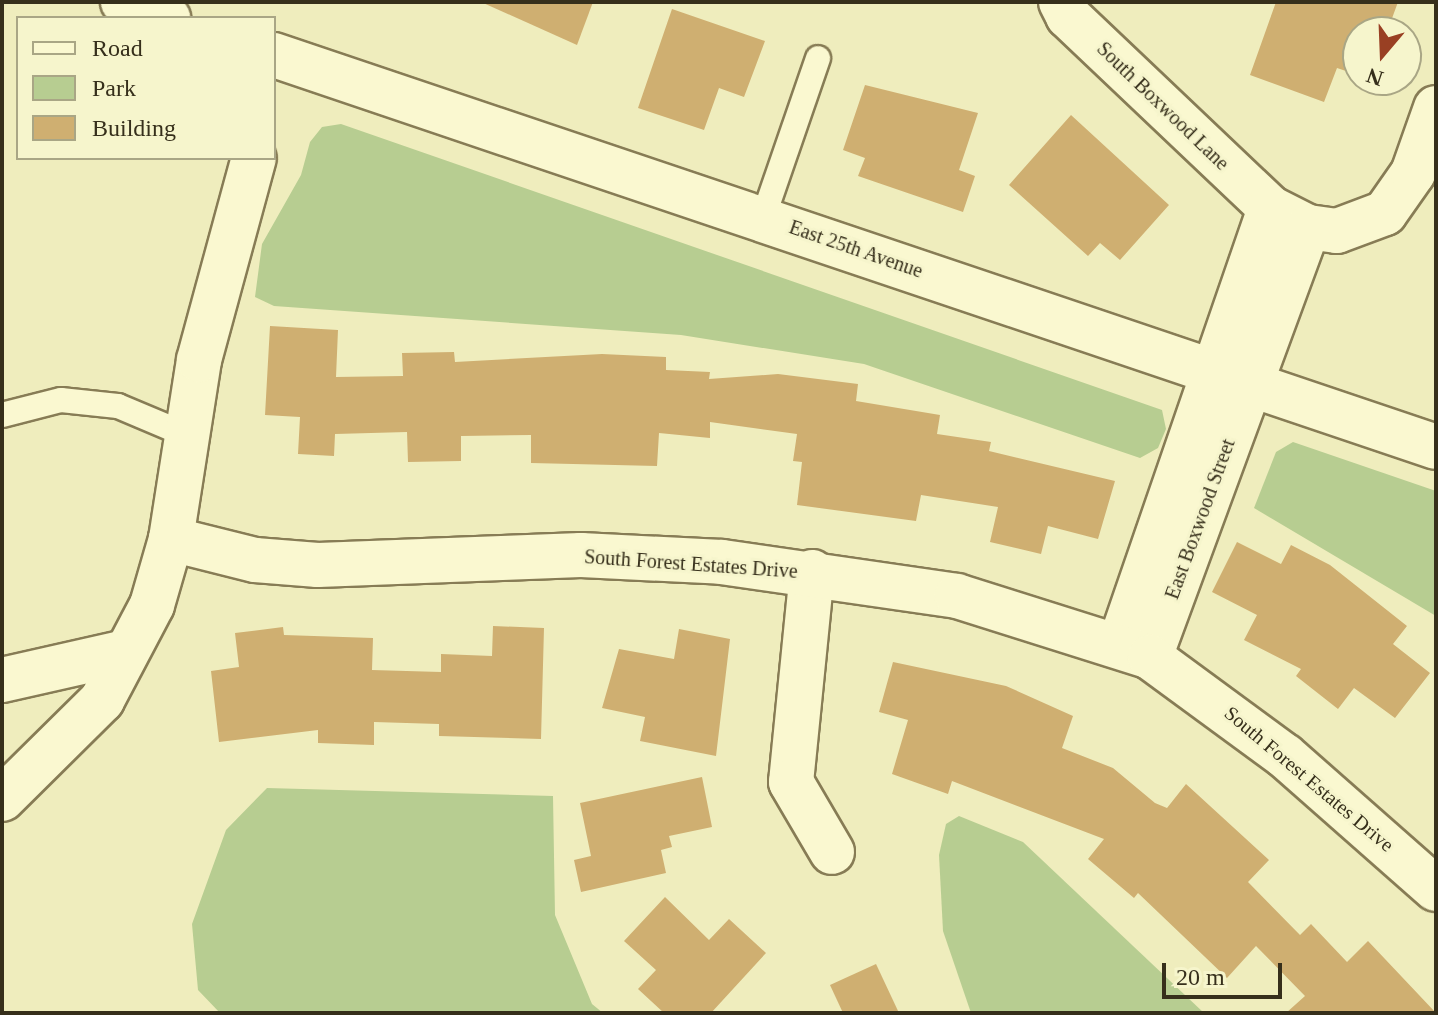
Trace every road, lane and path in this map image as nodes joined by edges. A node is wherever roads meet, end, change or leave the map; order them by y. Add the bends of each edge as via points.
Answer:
1 (123, 2) edge
2 (1061, 2) edge
3 (162, 16) edge
4 (818, 58) dead end
5 (276, 65) edge
6 (1436, 108) edge
7 (253, 160) edge
8 (1270, 208) junction
9 (763, 218) junction
10 (1308, 227) junction
11 (1232, 375) junction
12 (2, 415) edge
13 (187, 435) junction
14 (1436, 447) edge
15 (171, 539) junction
16 (812, 572) junction
17 (1135, 651) junction
18 (126, 652) junction
19 (2, 680) edge
20 (2, 799) edge
21 (832, 852) dead end
22 (1436, 889) edge

1 - 3 street
2 - 8 street, South Boxwood Lane via 1068,16
4 - 9 lane
5 - 9 street, East 25th Avenue
6 - 10 street via 1413,173 1385,213 1337,231
7 - 13 street via 199,360
8 - 10 street, South Boxwood Lane
8 - 11 street
9 - 11 street, East 25th Avenue
10 - 11 street
11 - 14 street, East 25th Avenue
11 - 17 street, East Boxwood Street
12 - 13 lane via 61,400 118,406
13 - 15 street
15 - 16 street, South Forest Estates Drive via 255,560 318,565 581,555
15 - 18 street via 152,605
16 - 17 street, South Forest Estates Drive via 957,596
16 - 21 street via 791,782
17 - 22 street, South Forest Estates Drive via 1205,691
18 - 19 street
18 - 20 street via 102,700

